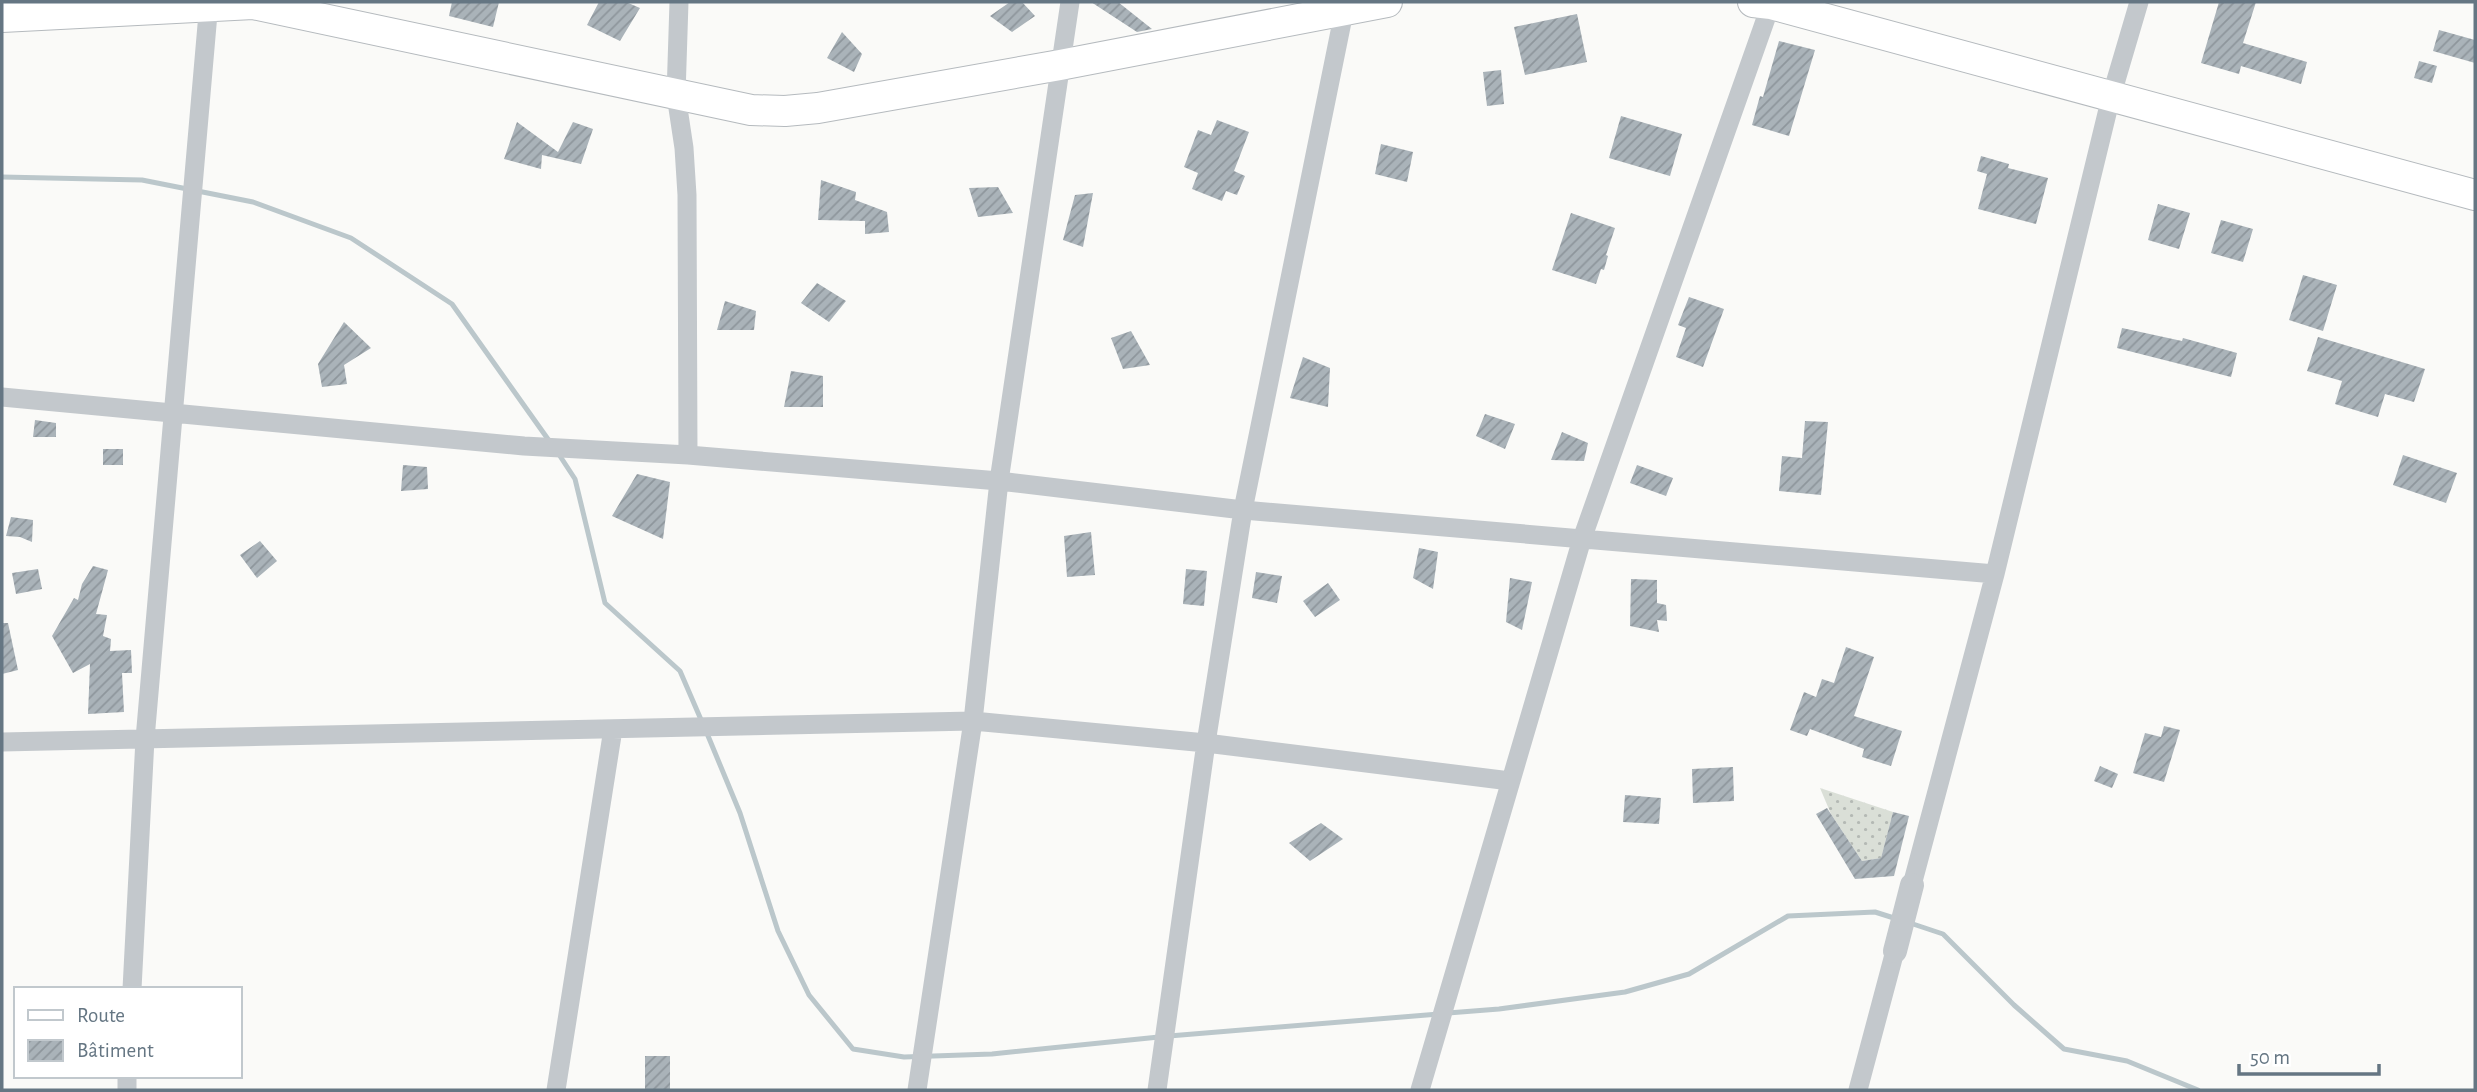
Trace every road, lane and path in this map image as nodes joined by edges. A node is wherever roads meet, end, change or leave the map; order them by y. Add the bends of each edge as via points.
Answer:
1 (679, 2) edge
2 (1070, 2) edge
3 (1387, 2) edge
4 (2139, 2) edge
5 (253, 3) edge
6 (1765, 3) edge
7 (209, 4) edge
8 (1344, 5) edge
9 (2, 17) edge
10 (1060, 65) junction
11 (676, 95) junction
12 (2111, 97) junction
13 (2475, 195) edge
14 (2, 397) edge
15 (173, 413) junction
16 (688, 455) junction
17 (999, 481) junction
18 (1243, 510) junction
19 (1582, 539) junction
20 (1995, 574) junction
21 (973, 721) junction
22 (612, 729) junction
23 (145, 739) junction
24 (2, 742) edge
25 (1206, 743) junction
26 (1510, 781) junction
27 (1912, 885) joint
28 (1895, 951) joint
29 (132, 987) edge
30 (917, 1084) edge
31 (556, 1090) edge
32 (1157, 1090) edge
33 (1420, 1090) edge
34 (1858, 1090) edge

1 - 11 street
2 - 10 street
3 - 8 main road
4 - 12 street
5 - 7 main road
5 - 11 main road
6 - 12 main road
6 - 19 street
7 - 9 main road
7 - 15 street
8 - 10 main road
8 - 18 street
10 - 11 main road via 785,111 751,110
10 - 17 street
11 - 16 street via 687,195
12 - 13 main road
12 - 20 street
14 - 15 street
15 - 16 street via 524,446
15 - 23 street
16 - 17 street
17 - 18 street
17 - 21 street
18 - 19 street
18 - 25 street
19 - 20 street
19 - 26 street
20 - 27 street
21 - 22 street
21 - 25 street
21 - 30 street
22 - 23 street
22 - 31 street
23 - 24 street
23 - 29 street
25 - 26 street
25 - 32 street
26 - 33 street
27 - 28 street
28 - 34 street

